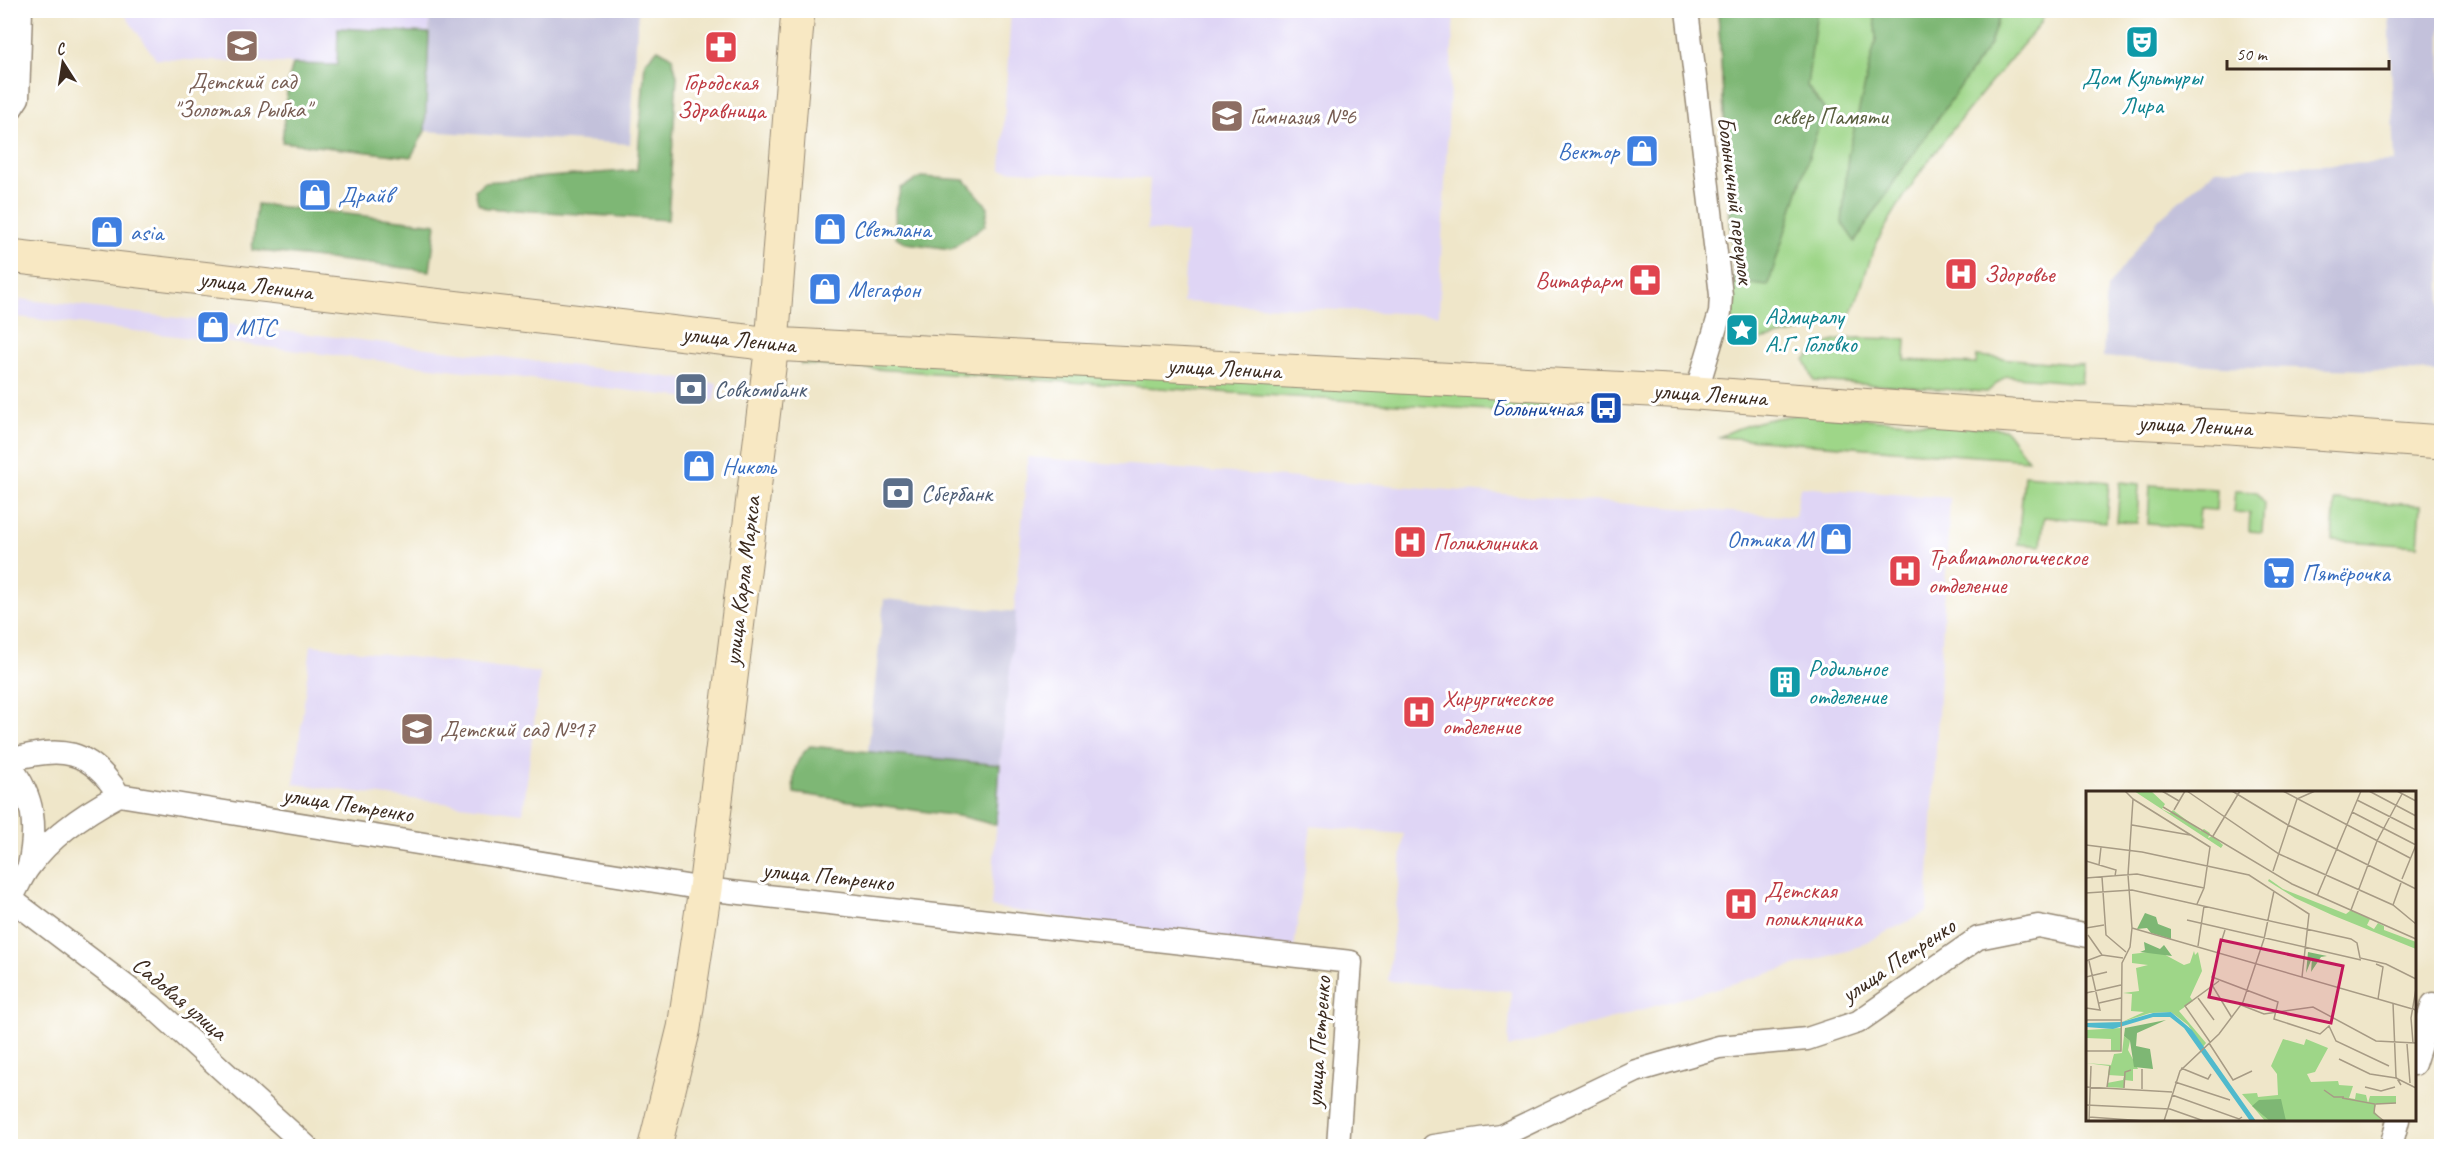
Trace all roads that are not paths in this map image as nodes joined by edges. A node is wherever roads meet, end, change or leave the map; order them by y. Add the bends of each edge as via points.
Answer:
1 (21, 10) edge
2 (798, 10) edge
3 (1687, 10) edge
4 (10, 110) edge
5 (12, 262) edge
6 (772, 344) junction
7 (1696, 393) junction
8 (2442, 442) edge
9 (10, 760) edge
10 (10, 765) edge
11 (118, 795) junction
12 (28, 867) junction
13 (705, 889) junction
14 (11, 900) edge
15 (2086, 936) edge
16 (2430, 1004) edge
17 (2416, 1060) edge
18 (2397, 1121) edge
19 (306, 1146) edge
20 (655, 1146) edge
21 (1338, 1146) edge
22 (1433, 1146) edge
23 (2391, 1146) edge

1 - 4 street via 18,98
2 - 6 street, улица Карла Маркса
3 - 7 street, Больничный переулок via 1721,295 1720,313
5 - 6 street, улица Ленина
6 - 7 street, улица Ленина
6 - 13 street, улица Карла Маркса
7 - 8 street, улица Ленина
9 - 11 street via 50,751 78,756 97,766
10 - 12 street via 21,778 33,813 34,839
11 - 12 street via 74,822
11 - 13 street, улица Петренко
12 - 14 street
13 - 20 street, улица Карла Маркса via 684,1028
13 - 21 street, улица Петренко via 1351,963
14 - 19 street, Садовая улица via 152,1006
15 - 22 street, улица Петренко via 2038,926 1978,938 1858,1022 1807,1039 1719,1047 1636,1071 1501,1136
16 - 17 street
18 - 23 street

